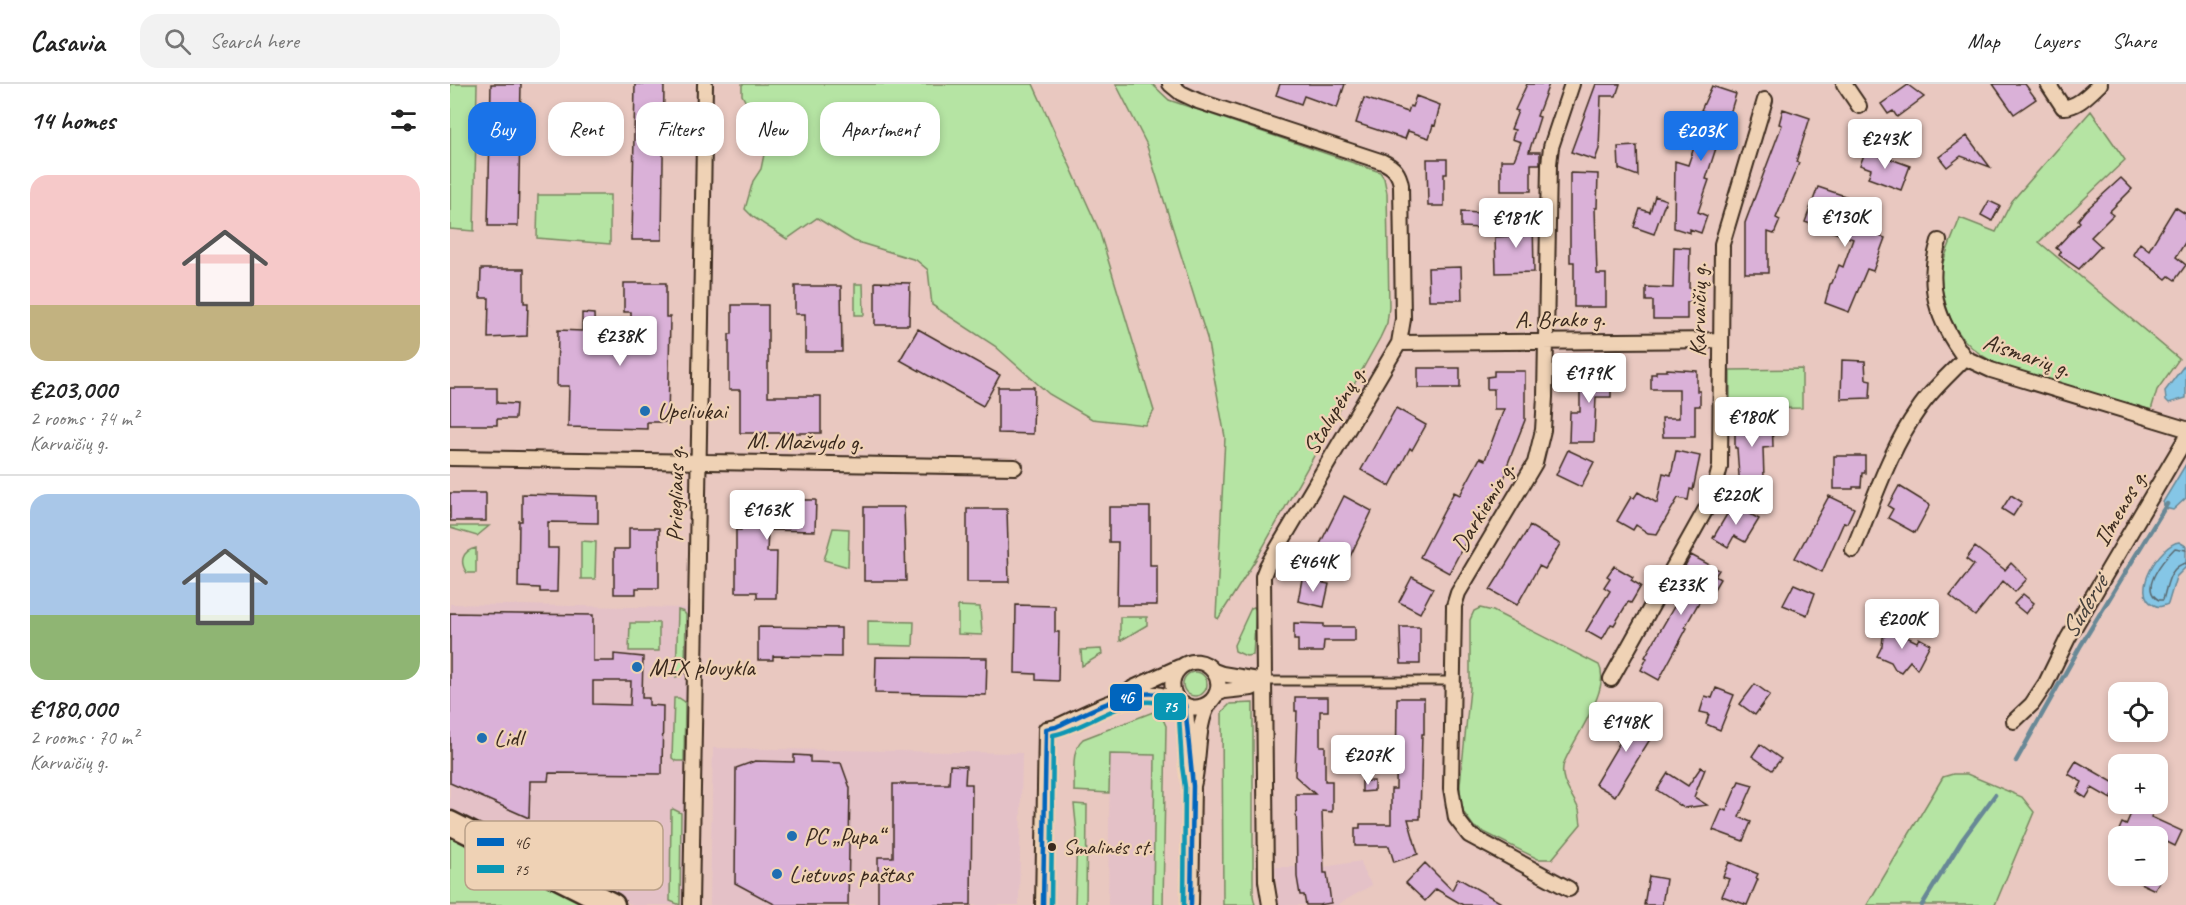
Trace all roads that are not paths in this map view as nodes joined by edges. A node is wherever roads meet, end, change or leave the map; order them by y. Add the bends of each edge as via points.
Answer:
1 (705, 84) edge
2 (1170, 84) edge
3 (1572, 84) edge
4 (1844, 84) edge
5 (2048, 84) edge
6 (2100, 84) edge
7 (1765, 100) dead end
8 (1859, 106) dead end
9 (1939, 241) dead end
10 (1720, 339) junction
11 (1546, 342) junction
12 (1400, 343) junction
13 (1965, 358) junction
14 (2186, 429) edge
15 (2186, 438) edge
16 (450, 458) edge
17 (698, 462) junction
18 (1015, 467) dead end
19 (1853, 550) dead end
20 (1181, 666) junction
21 (1214, 671) junction
22 (1611, 679) dead end
23 (1264, 681) junction
24 (1454, 681) junction
25 (1213, 699) junction
26 (1118, 700) junction
27 (1182, 704) junction
28 (2014, 721) dead end
29 (1193, 786) junction
30 (450, 823) edge
31 (465, 831) edge
32 (1569, 889) dead end
33 (583, 890) edge
34 (613, 905) edge
35 (691, 905) edge
36 (1043, 905) edge
37 (1191, 905) edge
38 (1270, 905) edge

1 - 17 street, Priegliaus g.
2 - 12 street, Stalupėnų g. via 1198,101 1392,166 1401,185 1404,307
3 - 11 street, Darkiemio g. via 1549,164
4 - 8 street
5 - 6 street via 2063,106 2073,106
7 - 10 street, Karvaičių g. via 1722,244
9 - 13 street via 1934,265 1937,304 1942,322
10 - 11 street, A. Brako g.
10 - 22 street, Karvaičių g. via 1717,483
11 - 12 street, A. Brako g.
11 - 24 street, Darkiemio g. via 1543,430 1535,463 1458,593 1454,614
12 - 23 street, Stalupėnų g. via 1267,566 1262,597
13 - 14 street, Aismarių g. via 1991,370
13 - 19 street, Aismarių g. via 1916,412 1893,454
15 - 28 street, Ilmenos g. via 2068,638 2046,683
16 - 17 street, M. Mažvydo g.
17 - 18 street, M. Mažvydo g.
17 - 35 street, Priegliaus g.
20 - 21 street via 1202,663
20 - 26 street via 1132,688
20 - 27 street via 1172,684
21 - 23 street
21 - 25 street via 1218,682
23 - 24 lane
23 - 25 street via 1252,688 1224,691
23 - 38 street, Stalupėnų g. via 1266,881
24 - 32 street, Darkiemio g. via 1451,788 1456,818 1469,836
25 - 27 street via 1197,708
25 - 29 street via 1201,721 1198,770
26 - 27 street via 1163,694
26 - 36 street via 1046,729
27 - 29 street via 1187,718
29 - 37 street
30 - 31 main road
33 - 34 main road

